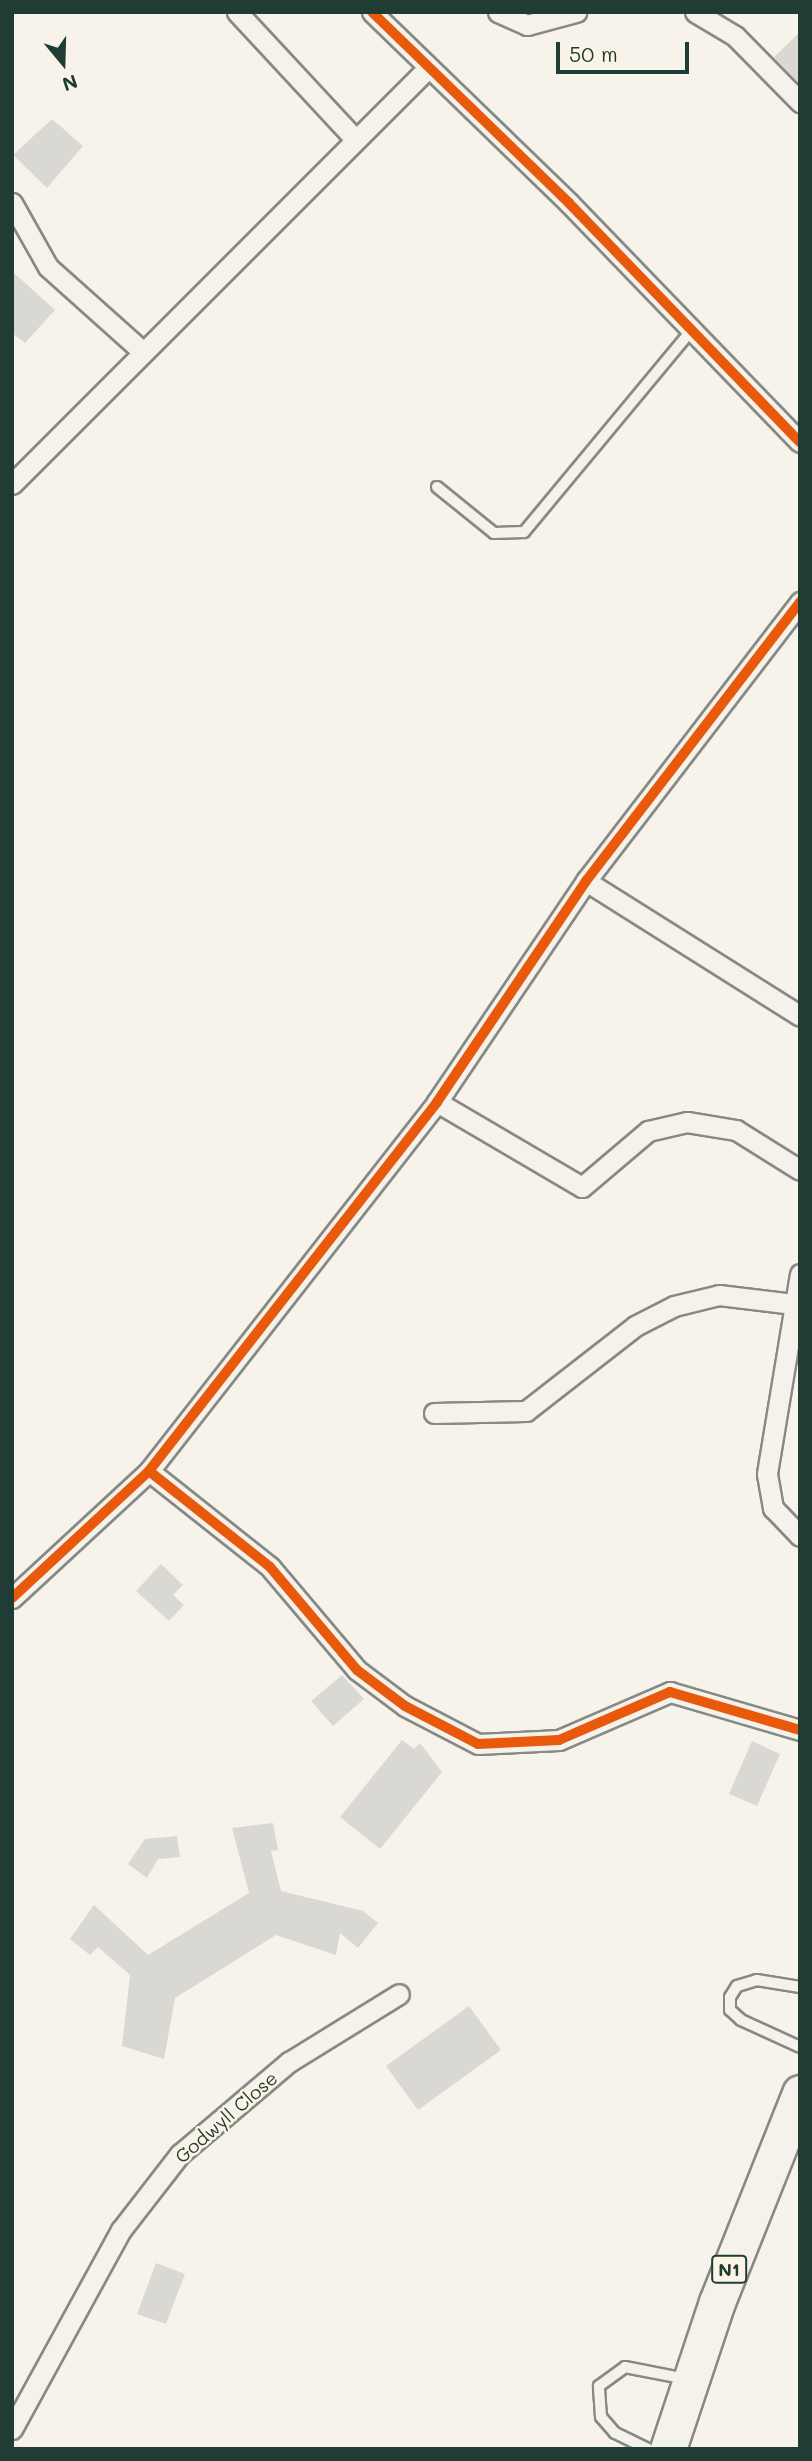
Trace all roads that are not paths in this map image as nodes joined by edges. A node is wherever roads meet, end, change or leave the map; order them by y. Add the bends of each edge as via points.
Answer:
1 (237, 12) edge
2 (372, 12) edge
3 (498, 12) edge
4 (576, 12) edge
5 (695, 12) edge
6 (428, 68) junction
7 (800, 102) edge
8 (355, 139) junction
9 (12, 203) edge
10 (691, 331) junction
11 (143, 352) junction
12 (800, 442) edge
13 (12, 484) edge
14 (437, 487) dead end
15 (800, 603) edge
16 (586, 881) junction
17 (800, 1016) edge
18 (437, 1102) junction
19 (800, 1170) edge
20 (800, 1274) edge
21 (793, 1304) junction
22 (434, 1413) dead end
23 (149, 1471) junction
24 (800, 1536) edge
25 (12, 1598) edge
26 (800, 1730) edge
27 (800, 1987) edge
28 (399, 1994) dead end
29 (800, 2047) edge
30 (800, 2094) edge
31 (690, 2380) junction
32 (12, 2429) edge
33 (648, 2449) edge
34 (668, 2449) edge

1 - 8 street
2 - 6 street
3 - 4 street via 527,25
5 - 7 street via 735,36
6 - 8 street
6 - 10 street via 569,202
8 - 11 street
9 - 11 street via 48,267
10 - 12 street
10 - 14 lane via 524,531 494,533
11 - 13 street
15 - 16 street
16 - 17 street
16 - 18 street
18 - 19 street via 582,1187 648,1131 687,1122 736,1130
18 - 23 street
20 - 21 street
21 - 22 street via 719,1295 674,1306 624,1334 541,1405 513,1413
21 - 24 street via 768,1489 773,1508
23 - 25 street
23 - 26 street via 270,1567 357,1670 405,1706 478,1744 559,1740 670,1692
27 - 29 lane via 757,1980 737,1986 730,1997 730,2010 741,2021
28 - 32 street, Godwyll Close via 289,2062 180,2154 121,2230
30 - 31 highway, N1
31 - 33 lane via 625,2367 598,2386 601,2417 615,2433
31 - 34 highway, N1

